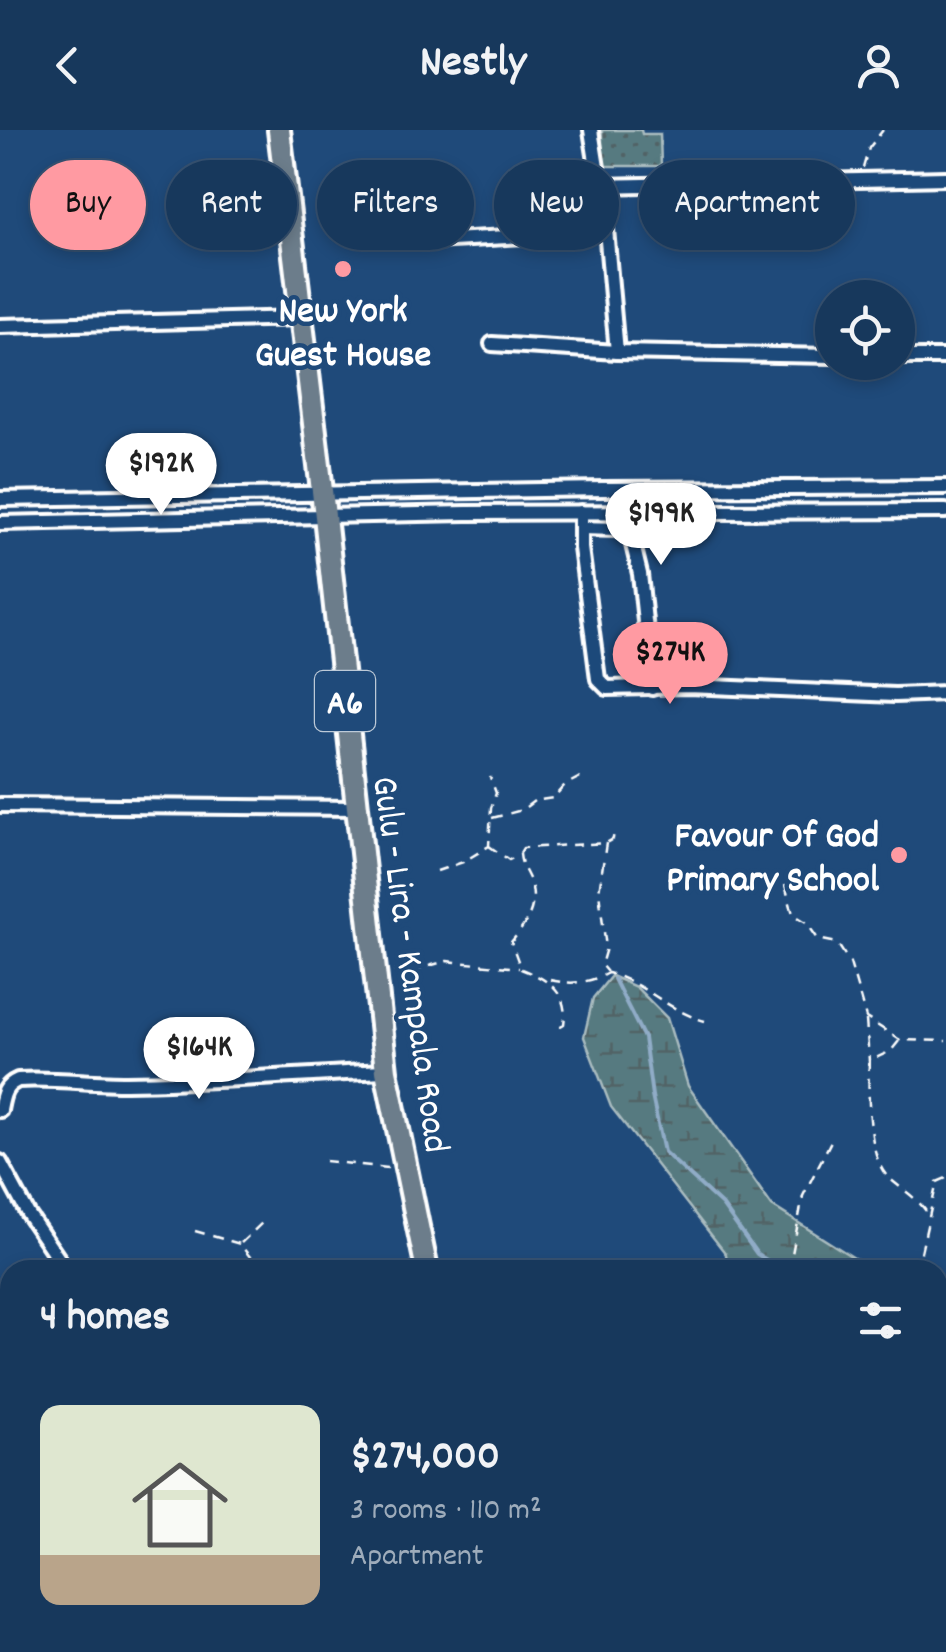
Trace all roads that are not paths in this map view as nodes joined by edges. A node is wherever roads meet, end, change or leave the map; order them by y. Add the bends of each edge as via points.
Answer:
1 (278, 130) edge
2 (592, 130) edge
3 (596, 160) edge
4 (946, 178) edge
5 (619, 186) edge
6 (608, 250) edge
7 (302, 318) junction
8 (0, 326) edge
9 (492, 344) dead end
10 (617, 352) junction
11 (815, 356) edge
12 (915, 357) edge
13 (946, 357) edge
14 (946, 487) edge
15 (322, 494) junction
16 (0, 499) edge
17 (946, 510) edge
18 (581, 512) junction
19 (325, 516) junction
20 (0, 523) edge
21 (581, 528) junction
22 (652, 688) junction
23 (946, 693) edge
24 (0, 804) edge
25 (356, 808) junction
26 (386, 1071) junction
27 (0, 1110) edge
28 (0, 1162) edge
29 (59, 1260) edge
30 (425, 1260) edge

1 - 7 main road, Gulu - Lira - Kampala Road / A6
2 - 3 street
4 - 5 street
6 - 10 street
7 - 8 street
7 - 15 main road, Gulu - Lira - Kampala Road / A6
9 - 10 street
10 - 11 street
12 - 13 street
14 - 15 street
15 - 16 street
15 - 19 main road, Gulu - Lira - Kampala Road / A6
17 - 18 street
18 - 19 street
18 - 21 street
19 - 20 street
19 - 25 main road, Gulu - Lira - Kampala Road / A6
21 - 22 street via 631,536
21 - 22 street via 598,679 607,688
22 - 23 street
24 - 25 street
25 - 26 main road, Gulu - Lira - Kampala Road / A6
26 - 27 street via 122,1083 18,1080 4,1091
26 - 30 main road, Gulu - Lira - Kampala Road / A6
28 - 29 street

